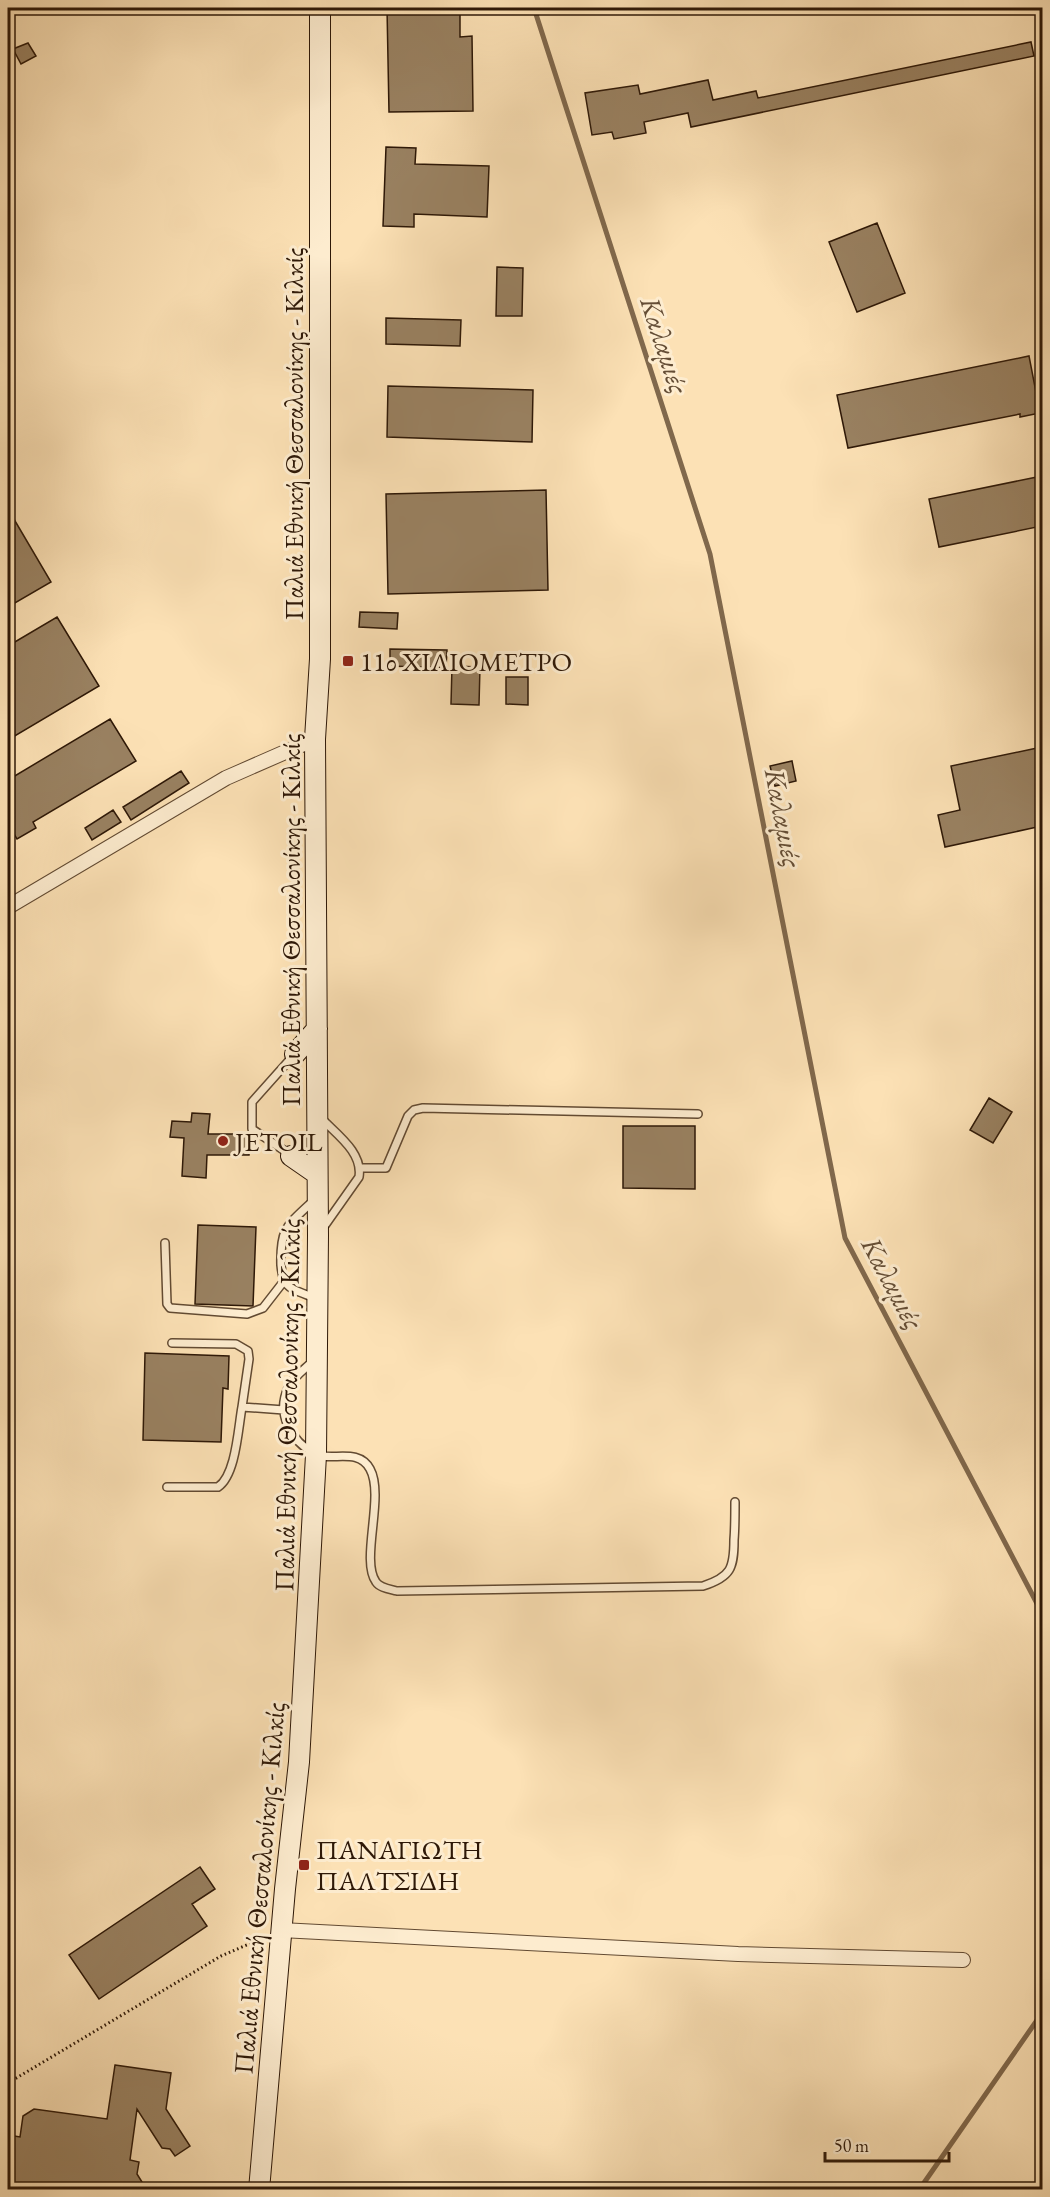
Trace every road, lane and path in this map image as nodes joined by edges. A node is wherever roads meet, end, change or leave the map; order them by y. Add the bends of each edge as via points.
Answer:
1 (320, 8) edge
2 (315, 739) junction
3 (8, 907) edge
4 (317, 1029) junction
5 (295, 1054) joint
6 (316, 1113) junction
7 (698, 1114) dead end
8 (291, 1156) joint
9 (360, 1168) junction
10 (317, 1174) junction
11 (318, 1196) junction
12 (318, 1235) junction
13 (165, 1243) dead end
14 (284, 1281) junction
15 (318, 1299) junction
16 (172, 1343) dead end
17 (317, 1357) junction
18 (242, 1407) junction
19 (284, 1410) junction
20 (316, 1455) junction
21 (166, 1487) dead end
22 (735, 1502) dead end
23 (281, 1929) junction
24 (963, 1960) dead end
25 (8, 2083) edge
26 (259, 2190) edge

1 - 2 main road, Παλιά Εθνική Θεσσαλονίκης - Κιλκίς via 320,659
2 - 3 street via 226,778
2 - 4 main road, Παλιά Εθνική Θεσσαλονίκης - Κιλκίς
4 - 5 main road
4 - 6 main road, Παλιά Εθνική Θεσσαλονίκης - Κιλκίς
5 - 8 lane via 252,1102 252,1129
6 - 9 lane via 359,1160
6 - 10 main road, Παλιά Εθνική Θεσσαλονίκης - Κιλκίς
7 - 9 lane via 423,1107 408,1116 386,1168
8 - 10 main road
9 - 12 lane via 359,1177
10 - 11 main road, Παλιά Εθνική Θεσσαλονίκης - Κιλκίς
11 - 12 main road, Παλιά Εθνική Θεσσαλονίκης - Κιλκίς
11 - 14 lane via 284,1232
12 - 15 main road, Παλιά Εθνική Θεσσαλονίκης - Κιλκίς
13 - 14 lane via 166,1304 170,1308 247,1314 263,1308
14 - 15 lane via 292,1289
15 - 17 main road, Παλιά Εθνική Θεσσαλονίκης - Κιλκίς
16 - 18 lane via 243,1346 249,1359
17 - 19 lane via 289,1386
17 - 20 main road, Παλιά Εθνική Θεσσαλονίκης - Κιλκίς
18 - 19 lane
18 - 21 lane via 230,1470 223,1484
19 - 20 lane via 291,1432
20 - 22 lane via 351,1457 364,1462 370,1470 374,1485 370,1563 376,1583 397,1591 703,1586 719,1581 734,1562
20 - 23 main road, Παλιά Εθνική Θεσσαλονίκης - Κιλκίς via 299,1762
23 - 24 street via 738,1954
23 - 25 path via 221,1956
23 - 26 main road, Παλιά Εθνική Θεσσαλονίκης - Κιλκίς

